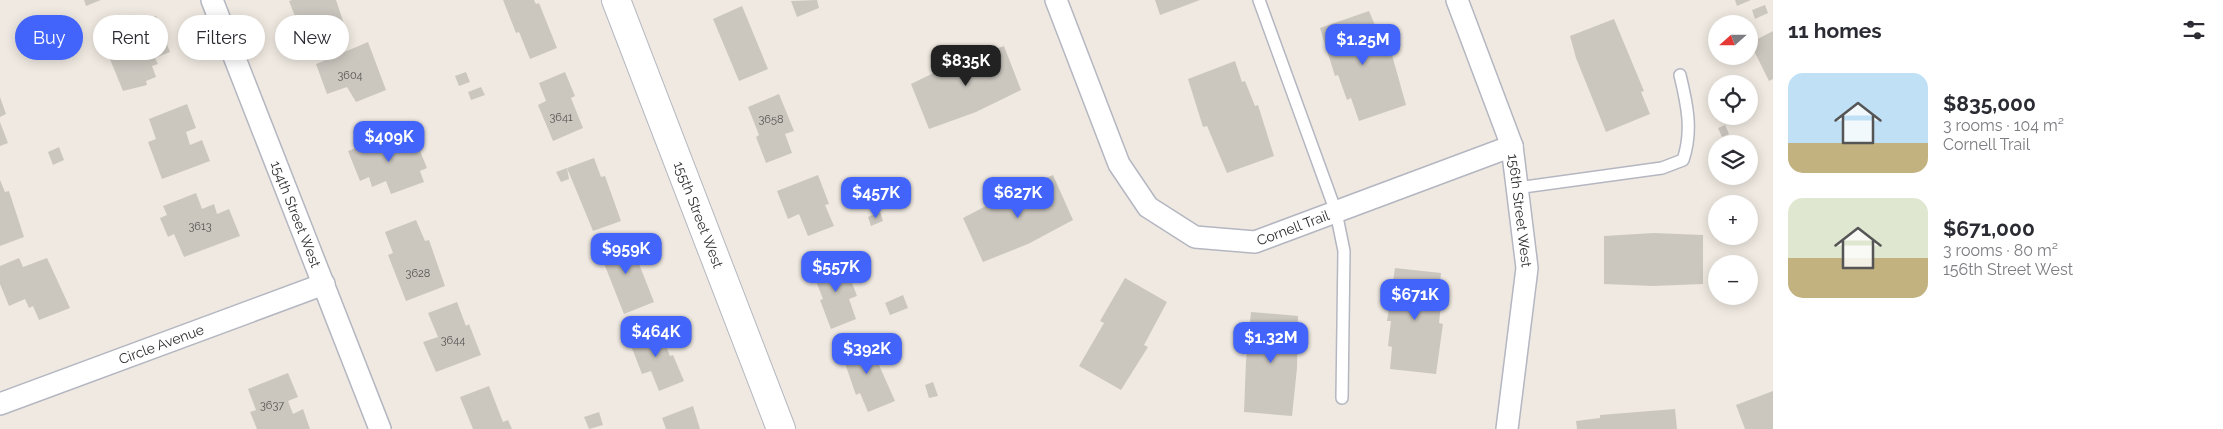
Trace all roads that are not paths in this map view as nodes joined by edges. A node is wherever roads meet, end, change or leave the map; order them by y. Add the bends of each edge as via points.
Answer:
1 (212, 0) edge
2 (616, 0) edge
3 (1056, 0) edge
4 (1259, 0) edge
5 (1457, 0) edge
6 (1680, 75) dead end
7 (1512, 146) junction
8 (1517, 188) junction
9 (1336, 212) junction
10 (324, 284) junction
11 (1342, 398) dead end
12 (0, 404) edge
13 (380, 429) edge
14 (781, 429) edge
15 (1507, 429) edge

1 - 10 street, 154th Street West
2 - 14 street, 155th Street West
3 - 9 street, Cornell Trail via 1119,164 1148,207 1195,237 1255,242
4 - 9 lane
5 - 7 street, 156th Street West
6 - 8 lane via 1689,114 1688,145 1683,160 1662,168
7 - 8 street, 156th Street West
7 - 9 street, Cornell Trail
8 - 15 street, 156th Street West via 1527,268
9 - 11 lane via 1344,251
10 - 12 street, Circle Avenue
10 - 13 street, 154th Street West

